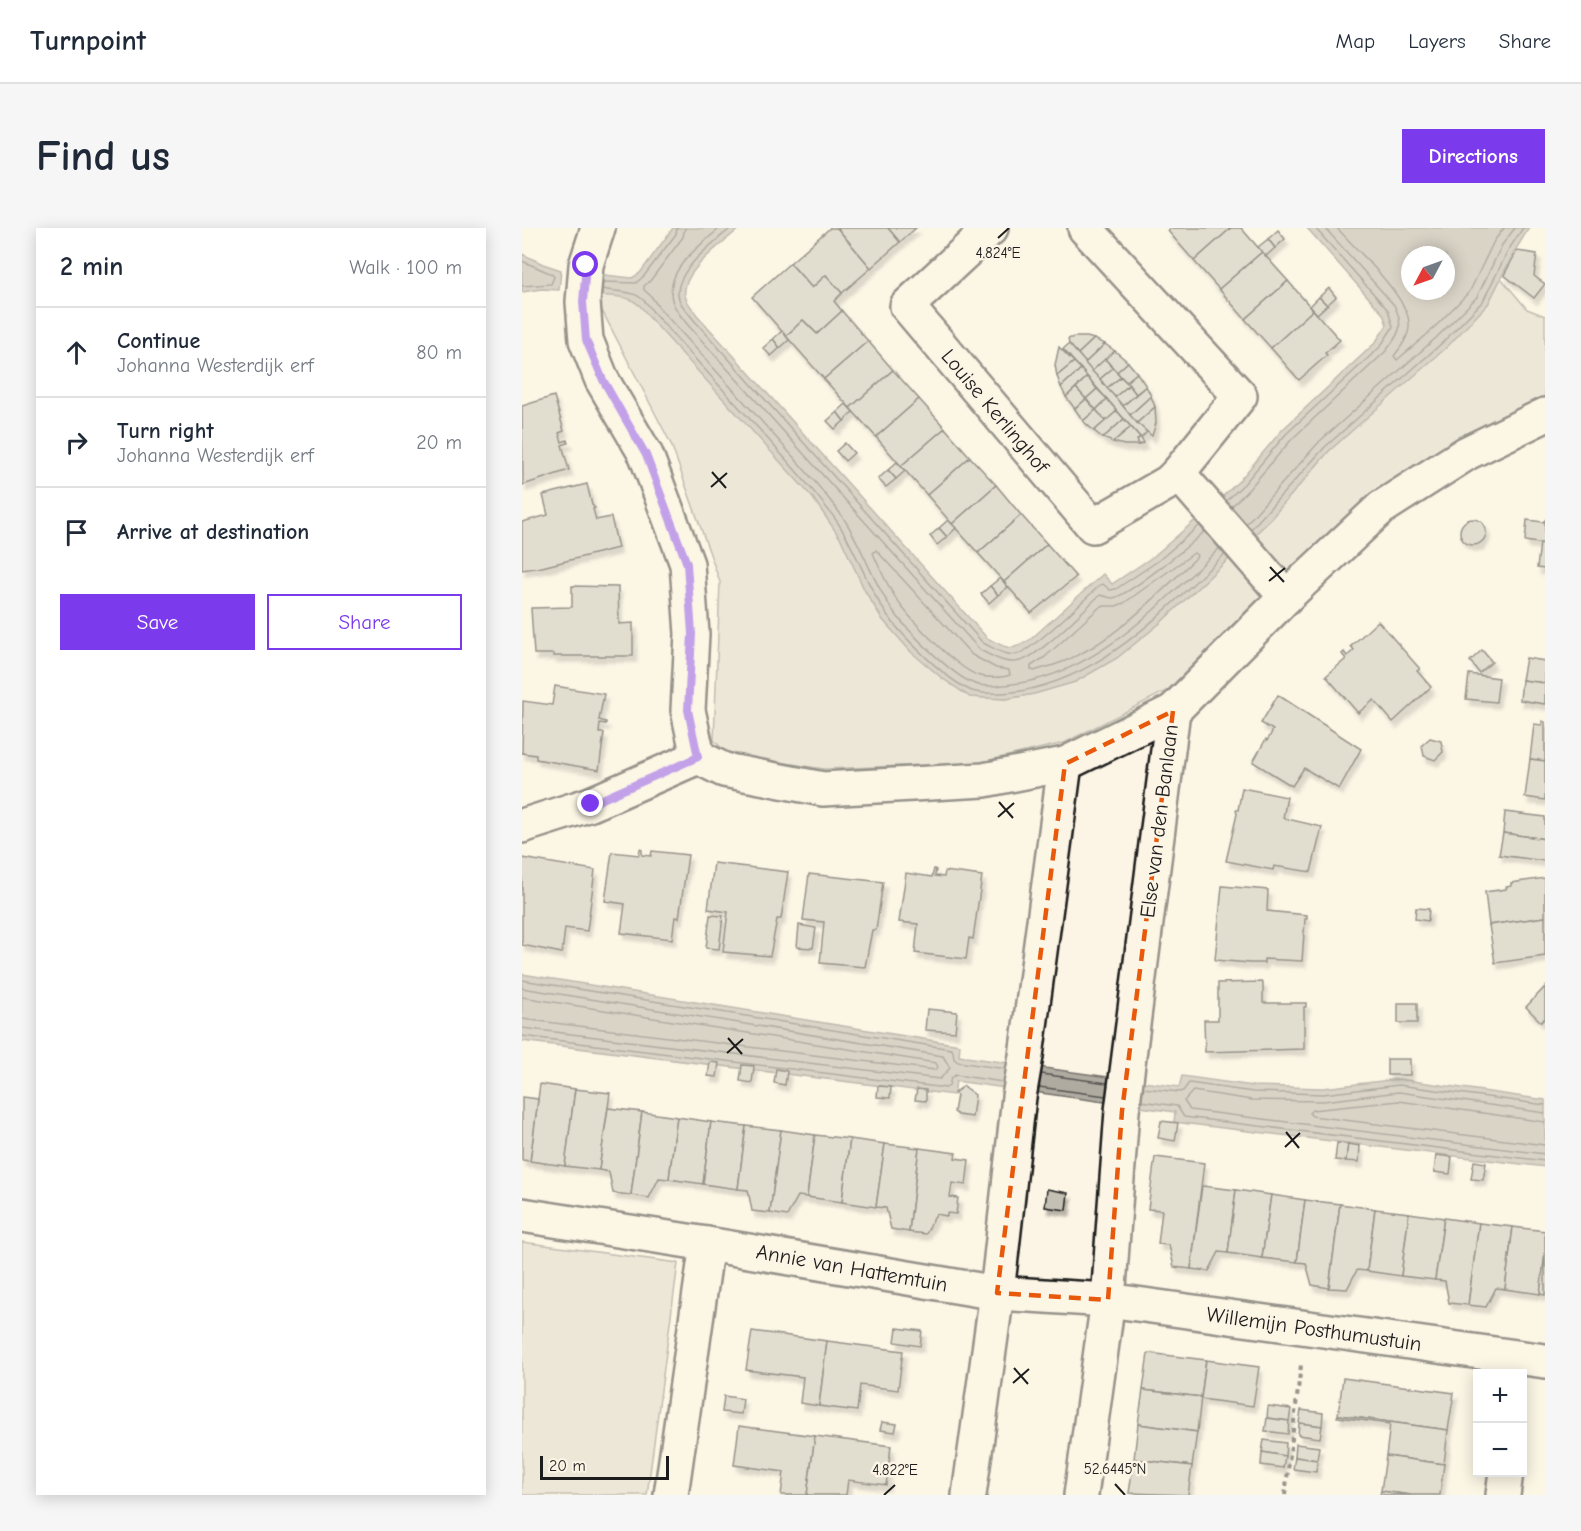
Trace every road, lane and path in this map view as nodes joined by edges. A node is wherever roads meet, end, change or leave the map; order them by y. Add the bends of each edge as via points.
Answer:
1 (598, 228) edge
2 (990, 228) edge
3 (1085, 228) edge
4 (1545, 415) edge
5 (1178, 473) junction
6 (1286, 597) junction
7 (1173, 711) junction
8 (698, 757) junction
9 (1065, 764) junction
10 (522, 826) edge
11 (522, 1215) edge
12 (707, 1244) junction
13 (997, 1293) junction
14 (1108, 1300) junction
15 (1306, 1328) junction
16 (1528, 1364) edge
17 (1505, 1477) edge
18 (671, 1495) edge
19 (969, 1495) edge
20 (1081, 1495) edge
21 (1285, 1495) edge
22 (1503, 1495) edge

1 - 8 street via 586,265 586,340 603,380 646,455 687,564 692,634 688,710
2 - 5 street, Louise Kerlinghof via 907,306 1093,526
3 - 5 street, Louise Kerlinghof via 1240,396
4 - 6 street, Else van den Banlaan via 1467,453 1381,508
5 - 6 street
6 - 7 street, Else van den Banlaan
7 - 9 street
7 - 14 street, Else van den Banlaan via 1122,1111
8 - 9 street via 724,770 823,789 984,780
8 - 10 street via 591,804
9 - 13 street via 1019,1097
11 - 12 street, Annie van Hattemtuin
12 - 13 street, Annie van Hattemtuin
12 - 18 street
13 - 14 street, Annie van Hattemtuin
13 - 19 street
14 - 15 street, Willemijn Posthumustuin
14 - 20 street, Else van den Banlaan
15 - 16 street, Willemijn Posthumustuin
15 - 21 path
17 - 22 street

